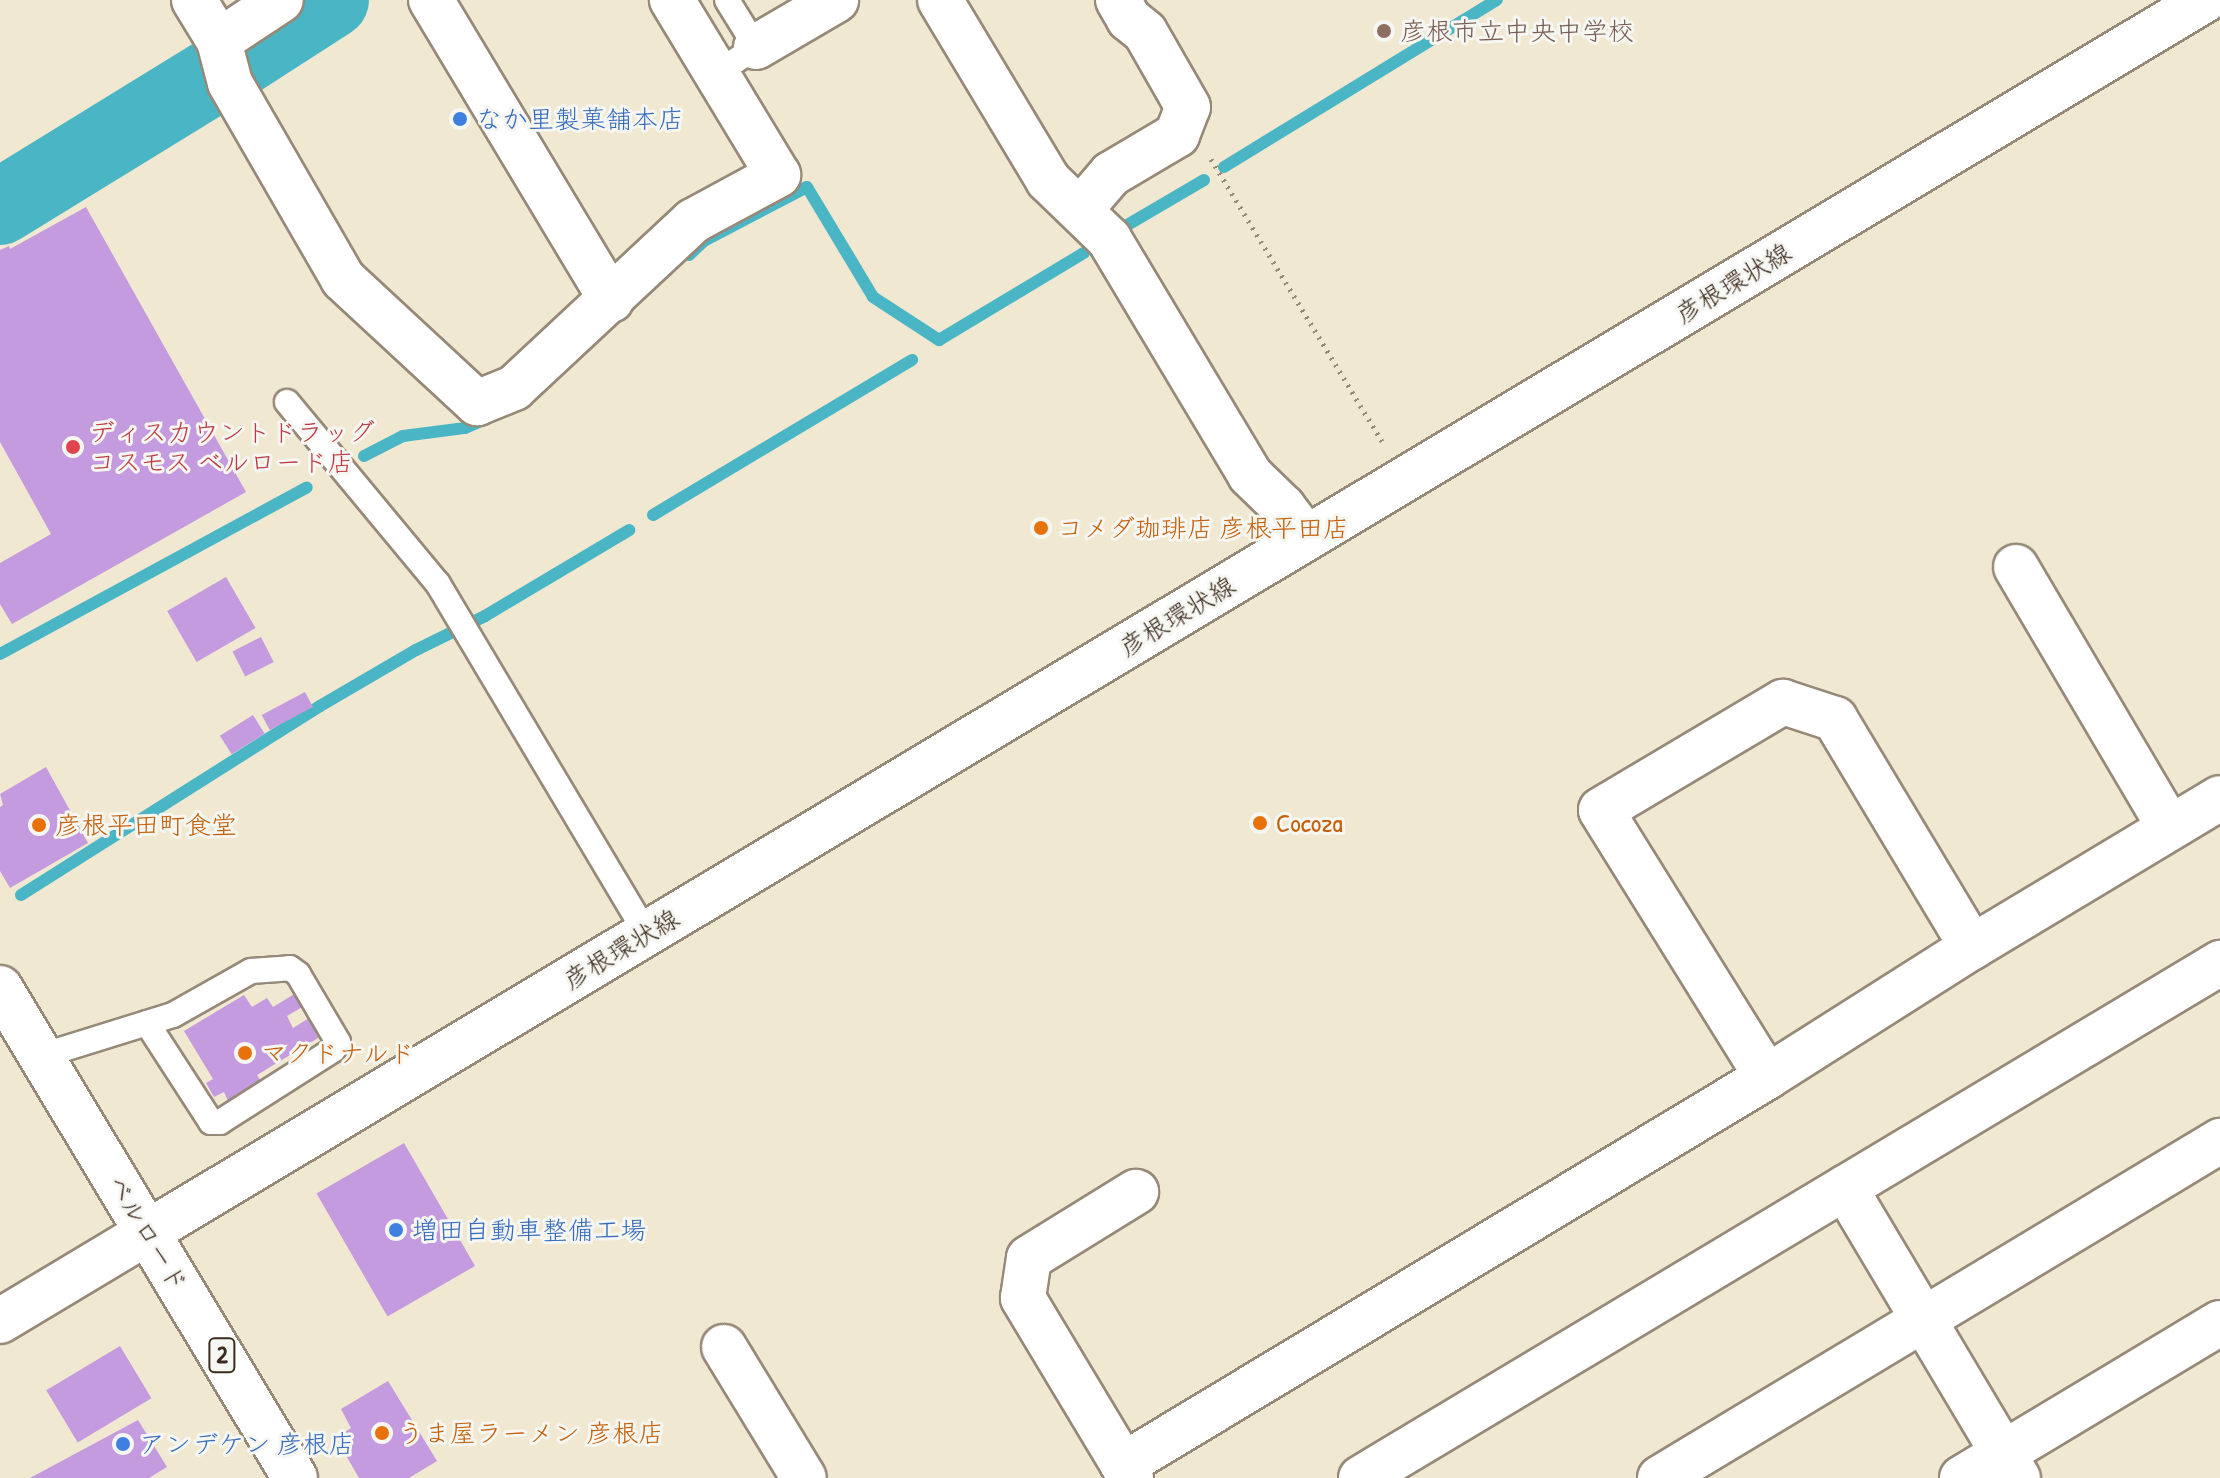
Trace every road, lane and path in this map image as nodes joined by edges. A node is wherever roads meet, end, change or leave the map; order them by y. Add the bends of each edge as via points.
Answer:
1 (194, 0) edge
2 (281, 0) edge
3 (431, 0) edge
4 (672, 0) edge
5 (727, 0) edge
6 (836, 0) edge
7 (940, 0) edge
8 (1118, 0) edge
9 (2205, 0) edge
10 (219, 41) junction
11 (756, 47) junction
12 (717, 73) junction
13 (1177, 135) junction
14 (1080, 210) junction
15 (611, 300) junction
16 (287, 402) dead end
17 (1387, 449) dead end
18 (1306, 538) junction
19 (2016, 567) dead end
20 (2220, 798) edge
21 (2169, 827) junction
22 (647, 934) junction
23 (1972, 947) junction
24 (2220, 963) edge
25 (0, 988) edge
26 (147, 1023) junction
27 (86, 1028) dead end
28 (41, 1056) junction
29 (1767, 1077) junction
30 (2220, 1141) edge
31 (1845, 1188) junction
32 (1136, 1192) dead end
33 (148, 1232) junction
34 (1922, 1320) junction
35 (0, 1321) edge
36 (2220, 1323) edge
37 (724, 1347) dead end
38 (2010, 1466) edge
39 (1127, 1472) edge
40 (291, 1476) edge
41 (804, 1478) edge
42 (1361, 1478) edge
43 (1660, 1478) edge
44 (1962, 1478) edge

1 - 10 street
2 - 10 street
3 - 15 street
4 - 12 street
5 - 11 lane
6 - 11 street
7 - 14 street via 1048,180
8 - 13 street via 1145,32 1188,107
9 - 18 street, 彦根環状線
10 - 15 street via 230,83 343,279 477,403 514,388
11 - 12 lane
12 - 15 street via 778,175 693,221
13 - 14 street via 1111,174
13 - 17 path via 1199,139
14 - 18 street via 1109,239 1250,475
16 - 22 lane via 438,584
18 - 22 street, 彦根環状線
19 - 21 street
20 - 21 street
21 - 23 street
22 - 33 street, 彦根環状線
23 - 29 street
23 - 29 street via 1835,719 1783,702 1601,810
24 - 31 street
25 - 28 street, ベルロード / 2
26 - 26 lane via 173,1015 251,971 290,968 338,1042 220,1122 211,1122
26 - 28 lane
27 - 28 lane
28 - 33 street, ベルロード / 2
29 - 39 street
30 - 34 street
31 - 34 street
31 - 42 street
32 - 39 street via 1029,1258 1023,1298
33 - 35 street, 彦根環状線
33 - 40 street, ベルロード / 2
34 - 38 street
34 - 43 street
36 - 38 street
37 - 41 street
38 - 44 street

